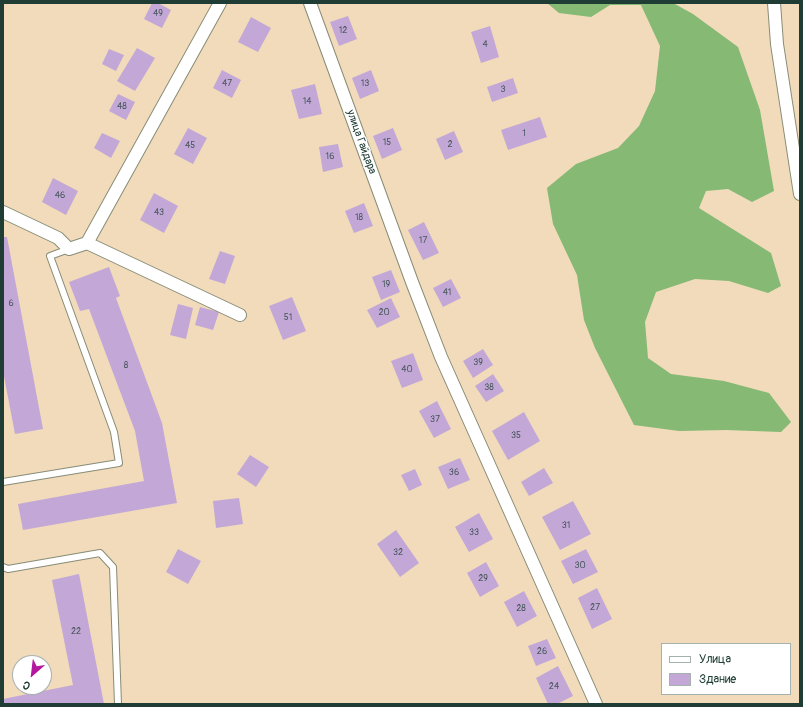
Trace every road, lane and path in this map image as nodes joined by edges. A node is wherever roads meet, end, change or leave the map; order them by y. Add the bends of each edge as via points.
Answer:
1 (220, 3) edge
2 (310, 3) edge
3 (774, 3) edge
4 (800, 194) edge
5 (3, 212) edge
6 (87, 243) junction
7 (68, 249) junction
8 (240, 315) dead end
9 (3, 482) edge
10 (3, 567) edge
11 (118, 704) edge
12 (596, 704) edge

1 - 6 street
2 - 12 street, улица Гайдара via 442,358
3 - 4 street via 777,44
5 - 7 street via 58,238
6 - 7 street
6 - 8 street
7 - 9 lane via 50,256 114,432 120,463
10 - 11 lane via 8,569 100,553 113,567

